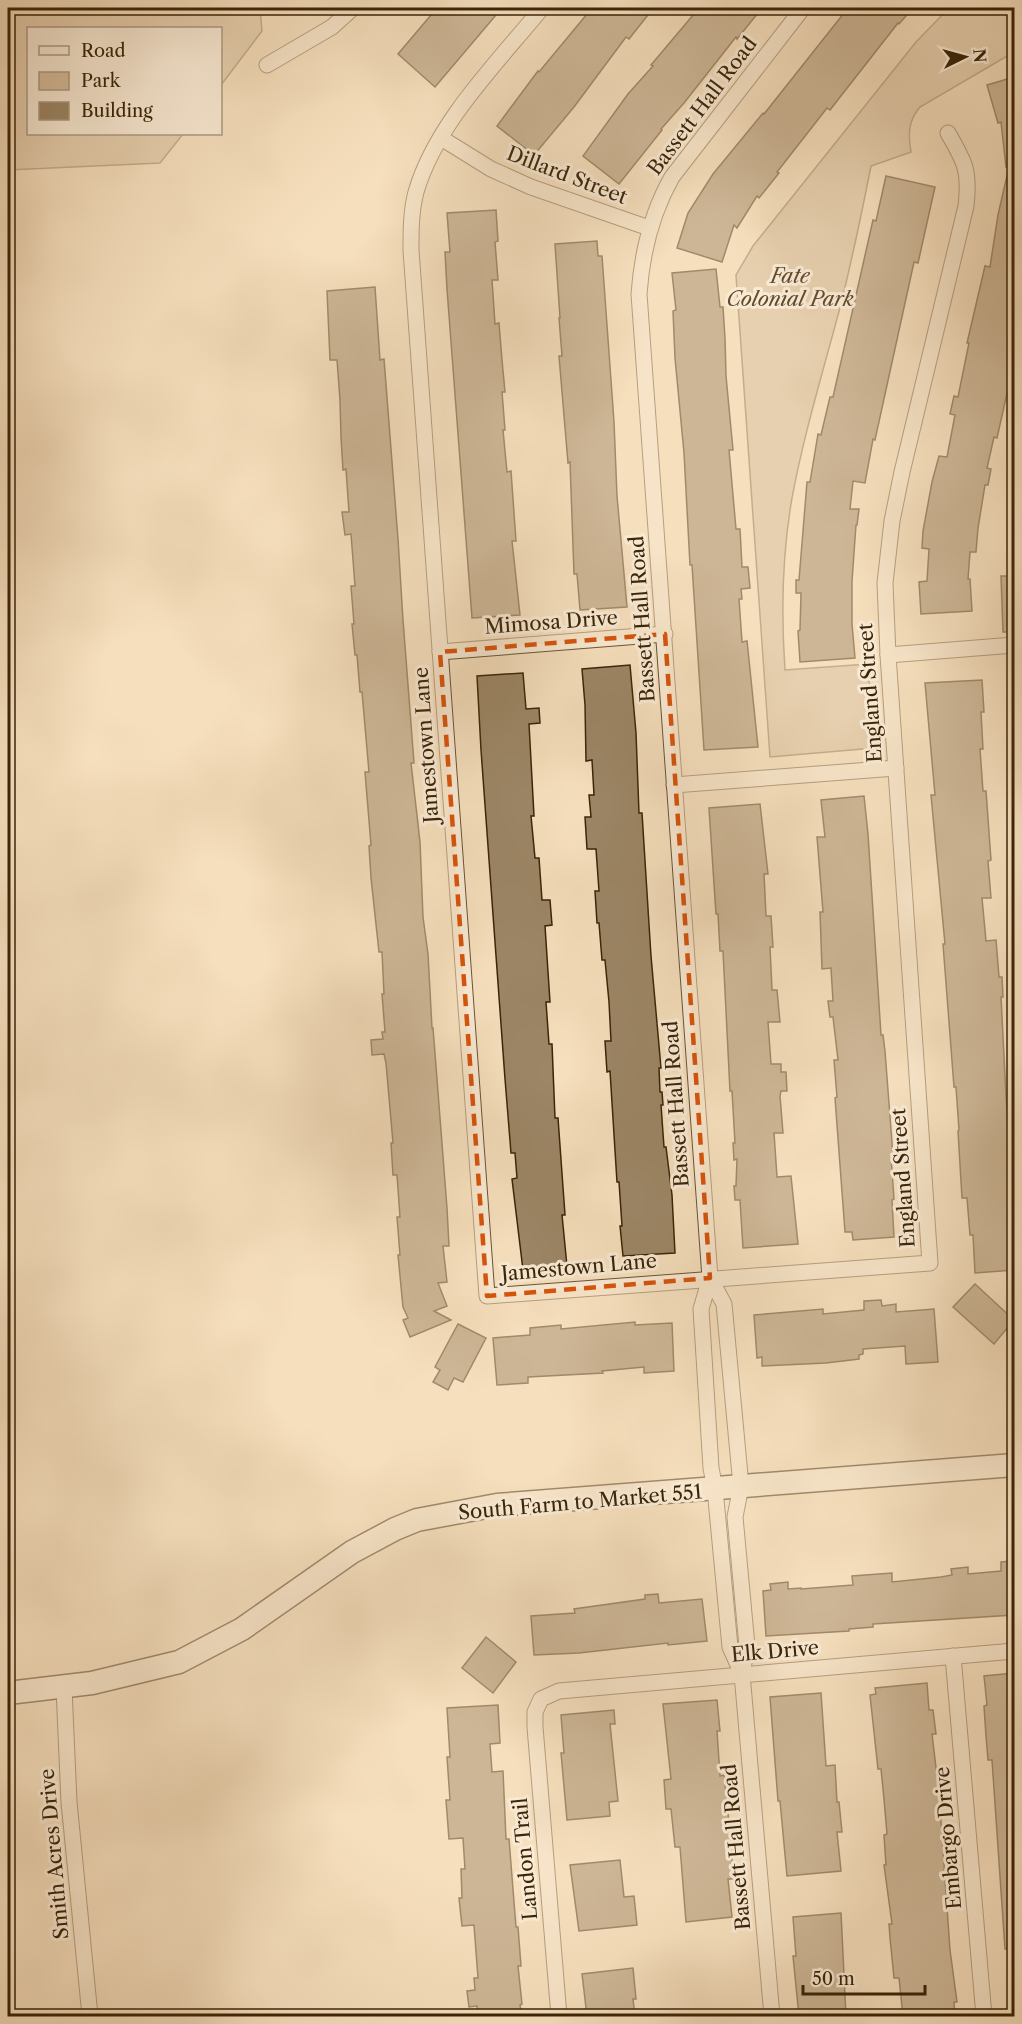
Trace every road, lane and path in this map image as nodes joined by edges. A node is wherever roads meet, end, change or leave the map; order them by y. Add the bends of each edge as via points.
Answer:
1 (353, 8) edge
2 (542, 8) edge
3 (803, 8) edge
4 (267, 64) dead end
5 (948, 133) dead end
6 (441, 138) junction
7 (649, 228) junction
8 (665, 634) junction
9 (1014, 645) edge
10 (440, 652) junction
11 (888, 655) junction
12 (896, 768) junction
13 (674, 785) junction
14 (710, 1278) junction
15 (1014, 1465) edge
16 (741, 1486) junction
17 (715, 1489) junction
18 (1014, 1651) edge
19 (953, 1656) junction
20 (742, 1674) junction
21 (63, 1688) junction
22 (8, 1693) edge
23 (541, 1699) joint
24 (90, 2016) edge
25 (559, 2016) edge
26 (772, 2016) edge
27 (984, 2016) edge

1 - 4 street via 332,27
2 - 6 street, Jamestown Lane via 466,100
3 - 7 street, Bassett Hall Road via 672,177
5 - 11 street, England Street via 966,169 966,206 892,521 885,583
6 - 7 street, Dillard Street via 491,169 531,187
6 - 10 street, Jamestown Lane via 416,191 411,220
7 - 8 street, Bassett Hall Road via 639,294
8 - 10 street, Mimosa Drive
8 - 13 street, Bassett Hall Road
9 - 11 street
10 - 14 street, Jamestown Lane via 487,1296
11 - 12 street, England Street
12 - 13 street
12 - 14 street, England Street via 930,1263
13 - 14 street, Bassett Hall Road
14 - 16 street, Bassett Hall Road via 724,1304
14 - 17 street, Bassett Hall Road via 701,1309
15 - 16 main road, South Farm to Market 551
16 - 17 main road, South Farm to Market 551
16 - 20 street, Bassett Hall Road via 735,1517 747,1646
17 - 20 street, Bassett Hall Road via 730,1647
17 - 21 main road, South Farm to Market 551 via 497,1505 417,1520 352,1552 242,1629 179,1662
18 - 19 street, Elk Drive
19 - 20 street, Elk Drive
19 - 27 street, Embargo Drive
20 - 23 street, Elk Drive via 559,1691
20 - 26 street, Bassett Hall Road
21 - 22 main road, South Farm to Market 551
21 - 24 street, Smith Acres Drive via 69,1802
23 - 25 street, Landon Trail via 535,1712 535,1727

